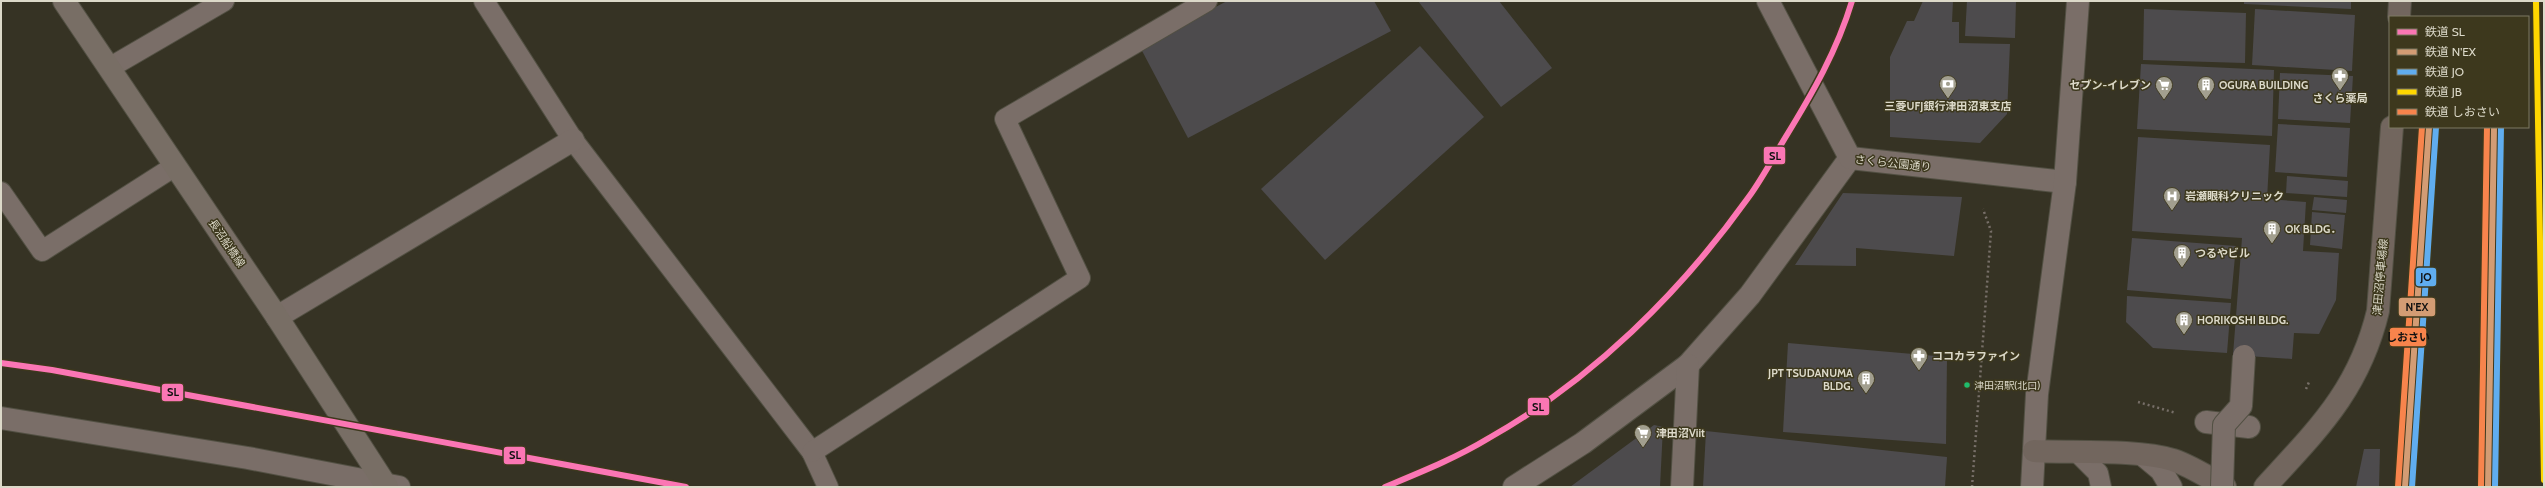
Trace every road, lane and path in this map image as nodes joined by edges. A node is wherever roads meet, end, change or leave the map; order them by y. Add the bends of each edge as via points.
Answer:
1 (64, 1) edge
2 (224, 1) edge
3 (484, 1) edge
4 (1207, 1) edge
5 (1768, 1) edge
6 (2078, 1) edge
7 (2400, 1) edge
8 (2399, 16) edge
9 (110, 68) junction
10 (2392, 128) edge
11 (573, 140) junction
12 (1850, 158) junction
13 (175, 166) junction
14 (2065, 182) junction
15 (1, 192) edge
16 (1983, 209) dead end
17 (277, 317) junction
18 (2244, 356) dead end
19 (1688, 365) junction
20 (2138, 402) dead end
21 (1, 418) edge
22 (2215, 423) junction
23 (2249, 427) dead end
24 (2034, 451) junction
25 (812, 452) junction
26 (2078, 453) junction
27 (2143, 455) junction
28 (390, 486) edge
29 (828, 487) edge
30 (1514, 487) edge
31 (1682, 487) edge
32 (1972, 487) edge
33 (2032, 487) edge
34 (2102, 487) edge
35 (2171, 487) edge
36 (2224, 487) edge
37 (2265, 487) edge

1 - 9 main road, 長沼船橋線
2 - 9 lane
3 - 11 lane
4 - 25 lane via 1005,119 1080,278
5 - 12 street, さくら公園通り
6 - 14 street
7 - 8 main road
9 - 13 main road, 長沼船橋線
10 - 37 main road, 津田沼停車場線 via 2378,311 2372,337 2350,386 2333,411
11 - 17 street
11 - 25 lane
12 - 14 street, さくら公園通り
12 - 19 street via 1750,295
13 - 15 lane via 42,251
13 - 17 main road, 長沼船橋線
14 - 24 street via 2037,394
16 - 32 path via 1991,231
17 - 28 main road, 長沼船橋線
18 - 22 street, bridge via 2241,406
19 - 30 street via 1583,443
19 - 31 street
20 - 22 path
21 - 28 street via 248,458
22 - 23 street
22 - 36 street, bridge
24 - 26 main road
24 - 33 street
25 - 29 lane
26 - 27 main road
26 - 34 lane via 2098,473
27 - 35 street via 2161,470
27 - 36 main road via 2172,460 2197,470

